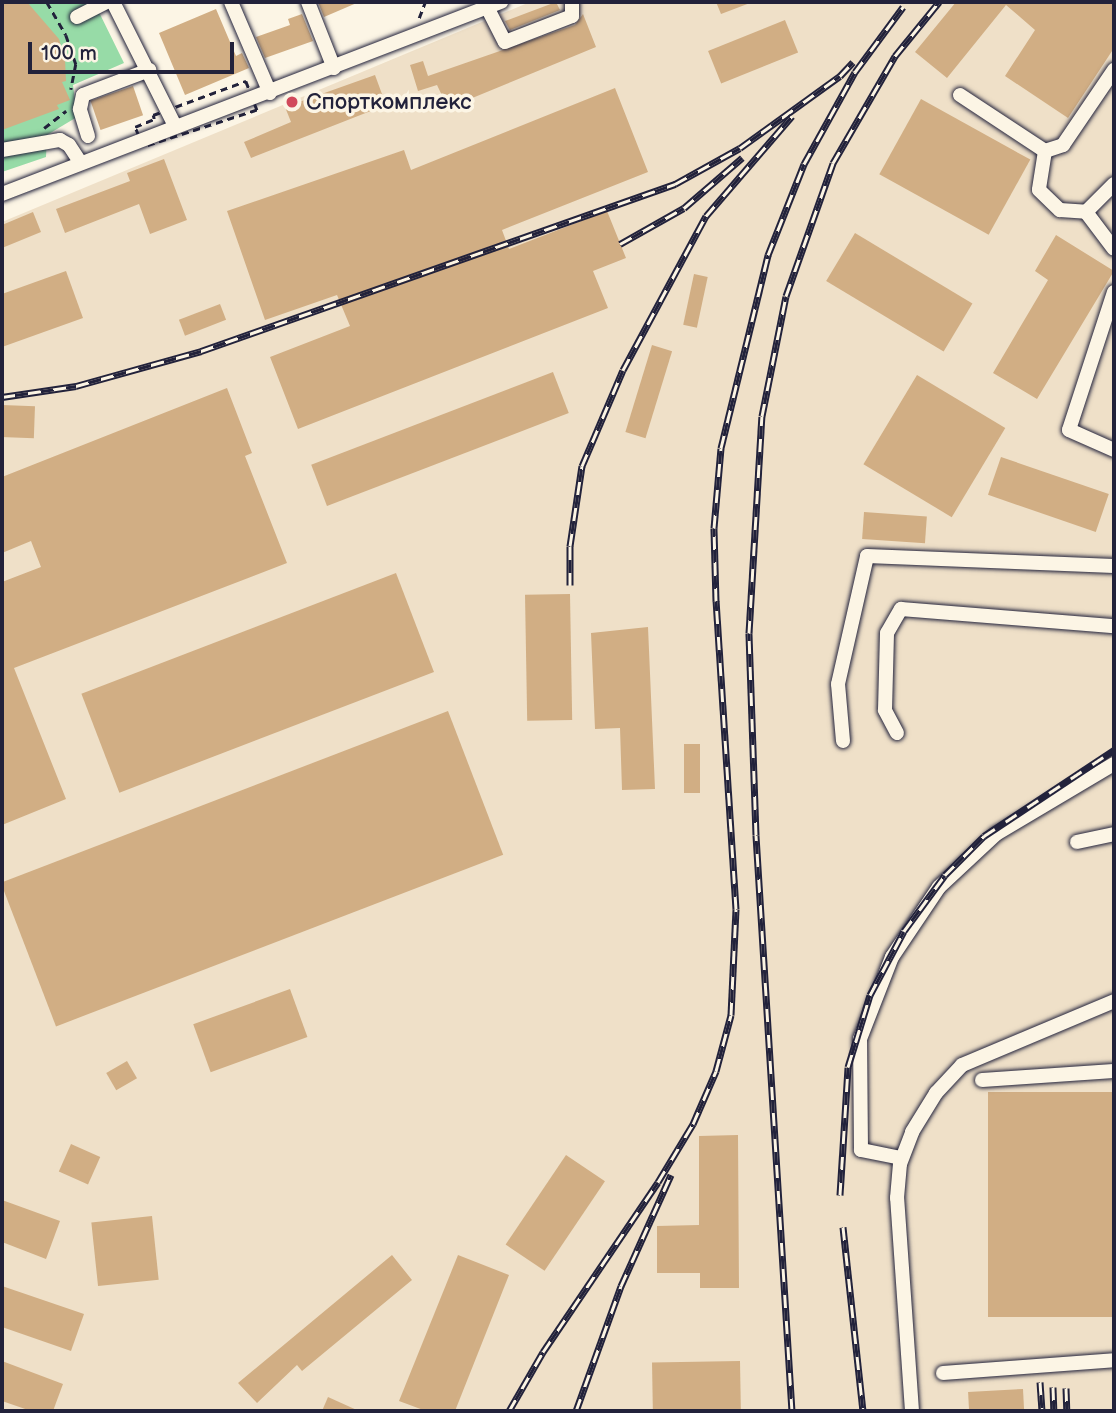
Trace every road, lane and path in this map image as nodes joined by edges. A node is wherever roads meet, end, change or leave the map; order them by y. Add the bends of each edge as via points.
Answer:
1 (47, 2) edge
2 (106, 2) edge
3 (113, 2) edge
4 (232, 2) edge
5 (308, 2) edge
6 (572, 2) edge
7 (494, 4) edge
8 (77, 17) dead end
9 (334, 68) junction
10 (149, 70) junction
11 (1114, 70) edge
12 (270, 93) junction
13 (960, 95) dead end
14 (71, 96) dead end
15 (72, 107) dead end
16 (175, 127) junction
17 (88, 136) dead end
18 (42, 142) junction
19 (2, 150) edge
20 (1045, 151) junction
21 (80, 162) junction
22 (1114, 184) edge
23 (2, 194) edge
24 (1086, 212) junction
25 (1114, 249) edge
26 (1114, 292) edge
27 (1114, 450) edge
28 (1114, 566) edge
29 (1114, 626) edge
30 (897, 733) dead end
31 (843, 741) dead end
32 (1114, 764) edge
33 (1114, 834) edge
34 (1077, 842) dead end
35 (1114, 1001) edge
36 (1114, 1071) edge
37 (982, 1080) dead end
38 (901, 1158) junction
39 (1114, 1360) edge
40 (943, 1373) dead end
41 (912, 1411) edge

1 - 14 path via 76,65
2 - 8 street
3 - 10 street
4 - 12 street
5 - 9 street
6 - 7 street via 572,16 505,42
7 - 9 street
9 - 12 street
10 - 16 street
10 - 17 street via 86,92 80,104
11 - 20 street via 1063,145
12 - 16 street
13 - 20 street
15 - 18 path via 48,123
16 - 21 street
18 - 19 street
18 - 21 street via 65,141
20 - 24 street via 1039,190 1060,210
21 - 23 street
22 - 24 street
24 - 25 street
26 - 27 street via 1069,430
28 - 31 street via 867,556 838,684
29 - 30 street via 901,609 887,633 885,710
32 - 38 street via 996,834 939,887 892,957 860,1039 861,1150
33 - 34 street
35 - 38 street via 962,1065 930,1102
36 - 37 street
38 - 41 street via 897,1198
39 - 40 street

